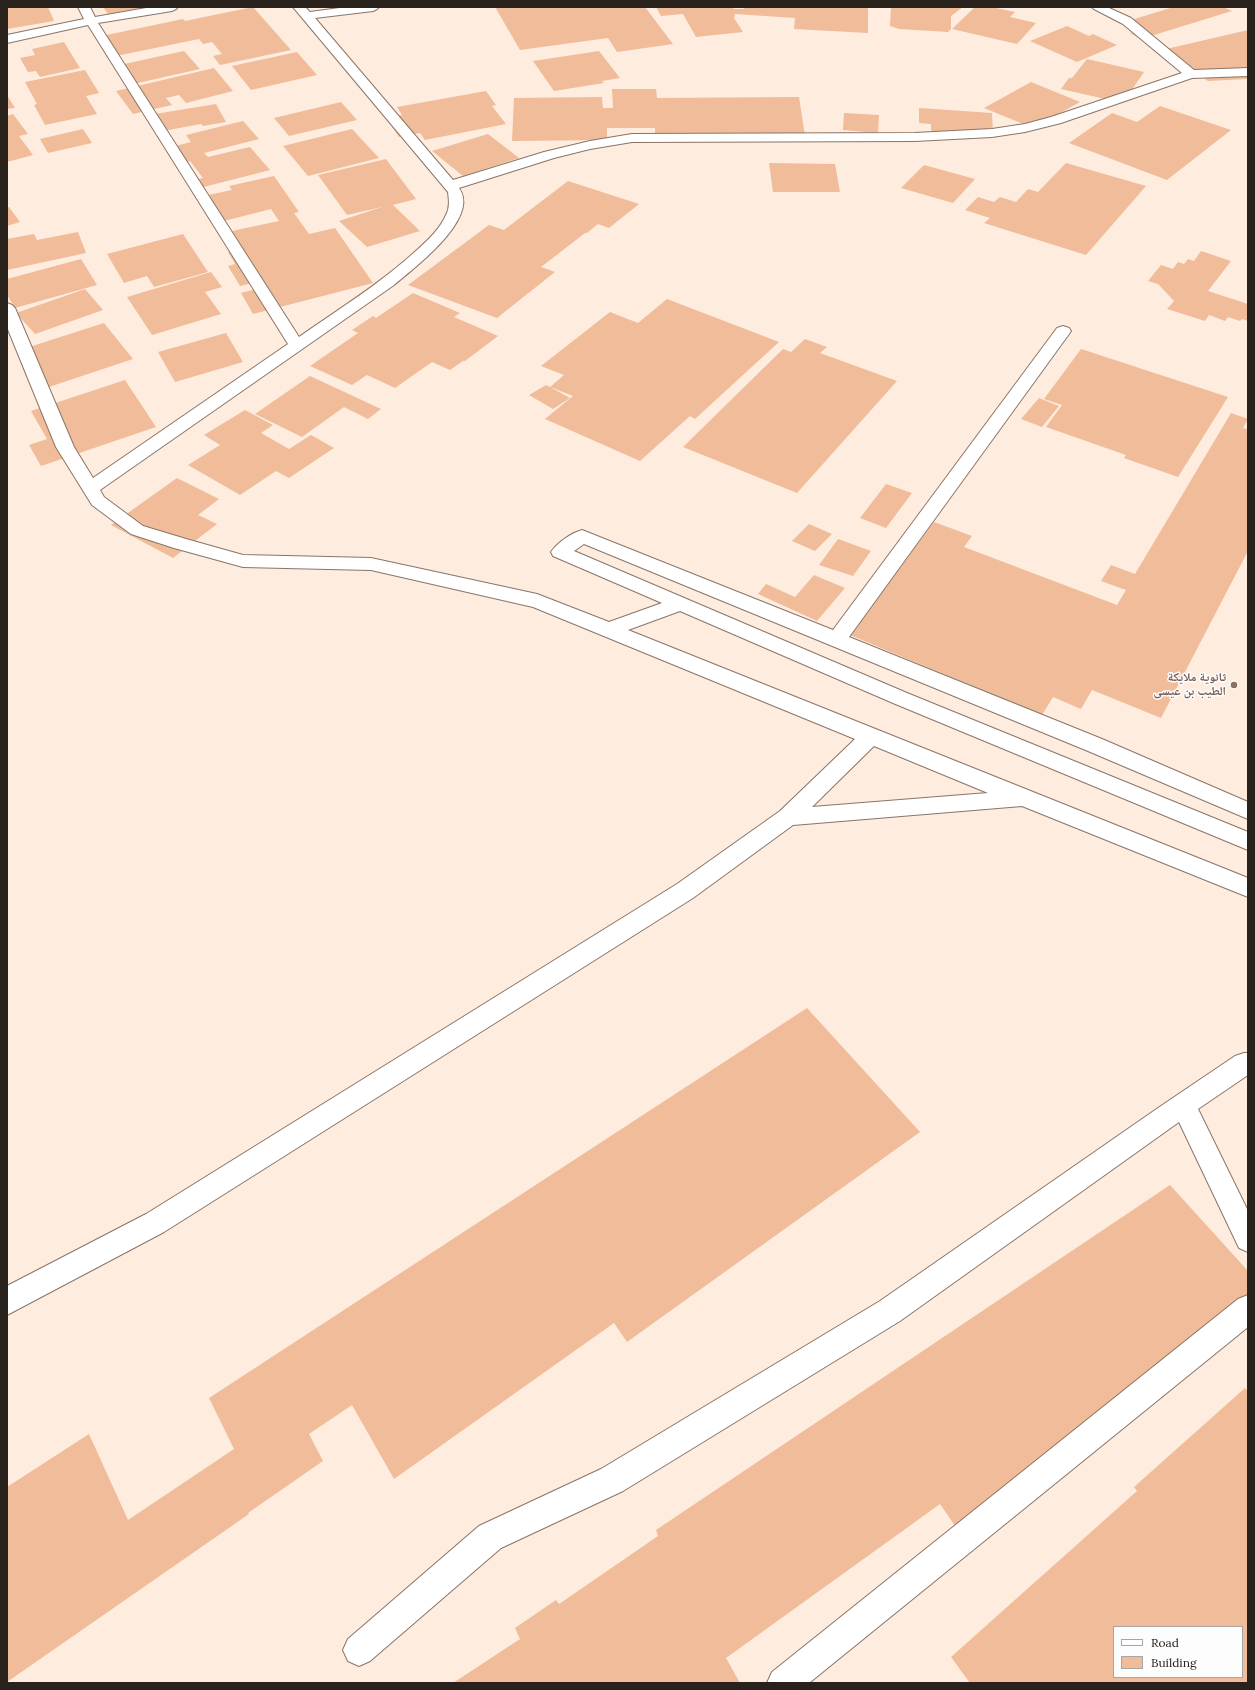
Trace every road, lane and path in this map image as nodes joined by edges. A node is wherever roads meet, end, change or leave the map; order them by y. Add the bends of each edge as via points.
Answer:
1 (84, 7) edge
2 (172, 7) edge
3 (374, 7) edge
4 (1098, 7) edge
5 (303, 12) edge
6 (91, 21) junction
7 (7, 39) edge
8 (1248, 72) edge
9 (1191, 74) junction
10 (450, 186) junction
11 (7, 308) edge
12 (1063, 331) dead end
13 (297, 346) junction
14 (90, 488) junction
15 (680, 604) junction
16 (608, 630) junction
17 (836, 640) junction
18 (870, 737) junction
19 (1023, 798) junction
20 (1248, 811) edge
21 (788, 817) junction
22 (1248, 841) edge
23 (1248, 888) edge
24 (1248, 1064) edge
25 (1183, 1105) junction
26 (1248, 1240) edge
27 (7, 1301) edge
28 (1248, 1308) edge
29 (360, 1650) dead end
30 (783, 1683) edge

1 - 6 street
2 - 6 street
3 - 5 street
4 - 9 street via 1127,21
5 - 10 street
6 - 7 street
6 - 13 street
8 - 9 street
9 - 10 street via 1026,128 992,133 915,137 632,138 549,155
10 - 13 street via 455,192 457,205 449,224 427,249 389,282
11 - 14 street via 65,447
12 - 17 street
13 - 14 street
14 - 16 street via 98,501 136,530 180,544 243,561 371,564 537,601
15 - 16 street
15 - 17 street via 560,552 582,536
15 - 22 street via 900,698
16 - 18 street
17 - 20 street via 1095,745
18 - 19 street
18 - 21 street
19 - 21 street
19 - 23 street
21 - 27 street via 685,891 155,1223
24 - 25 street via 1244,1064
25 - 26 street
25 - 29 street via 890,1311 612,1480 490,1537
28 - 30 street

